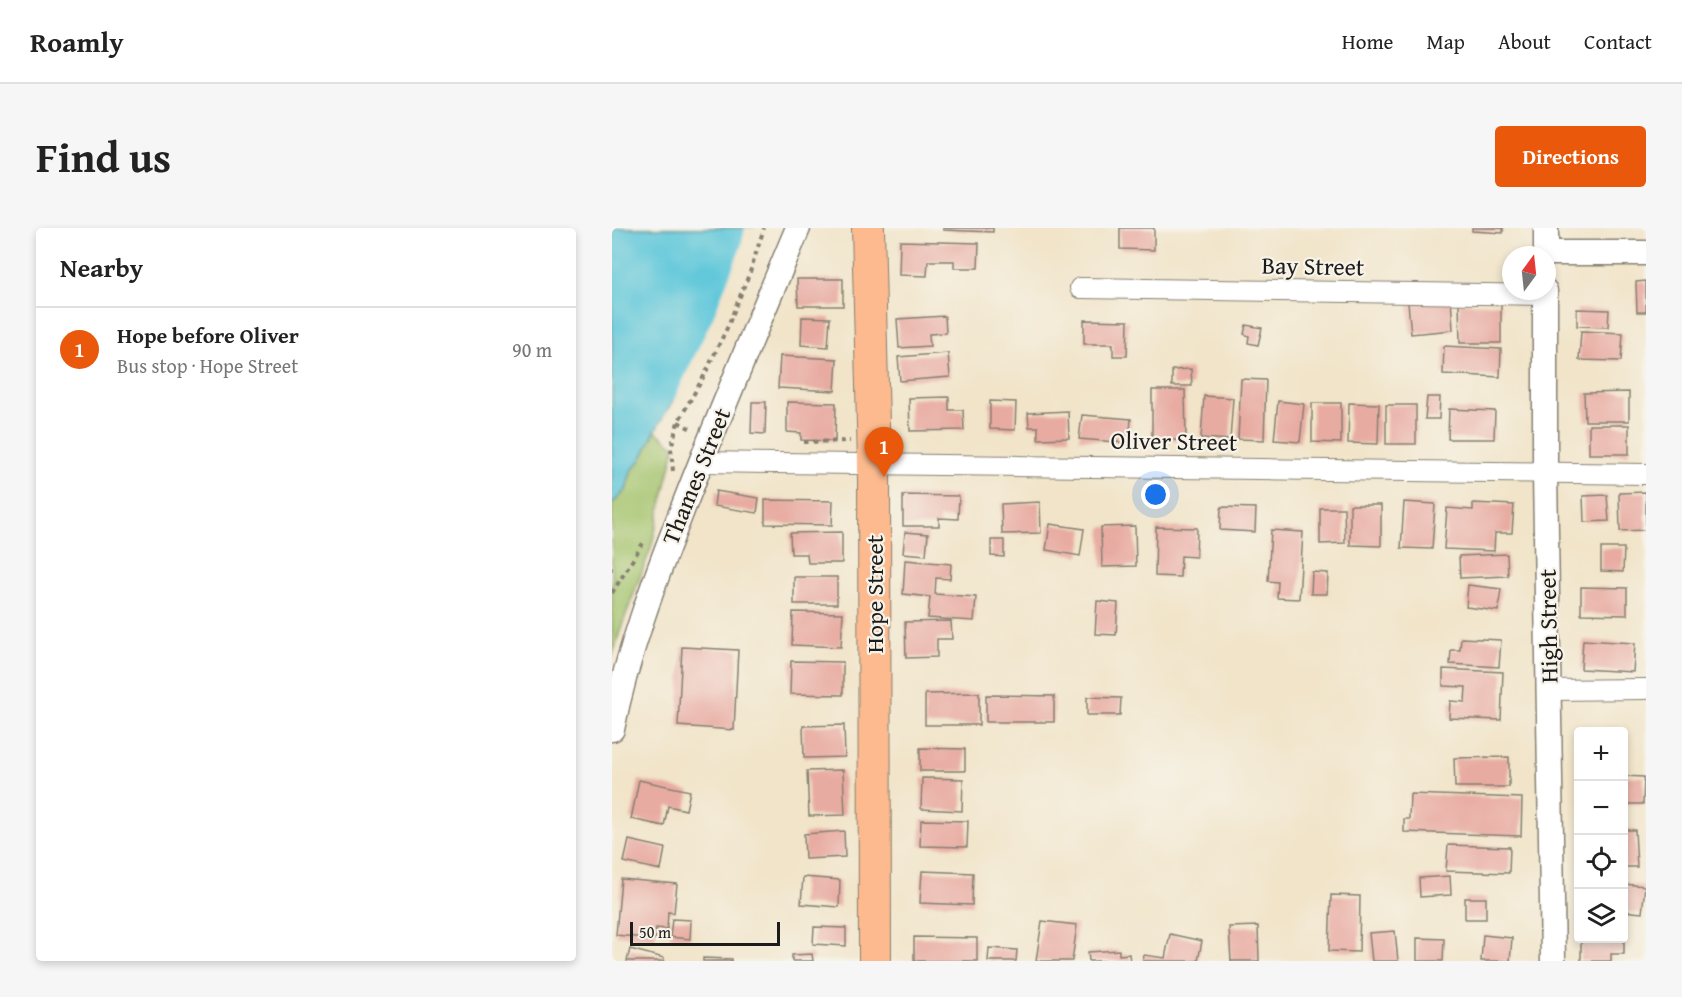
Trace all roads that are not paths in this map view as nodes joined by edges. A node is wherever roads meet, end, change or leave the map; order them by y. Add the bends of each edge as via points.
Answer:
1 (798, 228) edge
2 (868, 228) edge
3 (1546, 228) edge
4 (1546, 246) edge
5 (1646, 253) edge
6 (1556, 254) edge
7 (1080, 288) dead end
8 (1502, 293) edge
9 (1545, 300) edge
10 (701, 462) junction
11 (873, 464) junction
12 (1545, 473) junction
13 (1646, 474) edge
14 (1646, 689) edge
15 (1549, 690) junction
16 (612, 729) edge
17 (875, 961) edge
18 (1553, 961) edge

1 - 10 street, Thames Street
2 - 11 main road, Hope Street
3 - 4 street
5 - 6 street
7 - 8 street, Bay Street
9 - 12 street, High Street
10 - 11 street, Oliver Street
10 - 16 street, Thames Street via 643,612
11 - 12 street, Oliver Street
11 - 17 main road, Hope Street
12 - 13 street, Oliver Street
12 - 15 street, High Street
14 - 15 street
15 - 18 street, High Street

